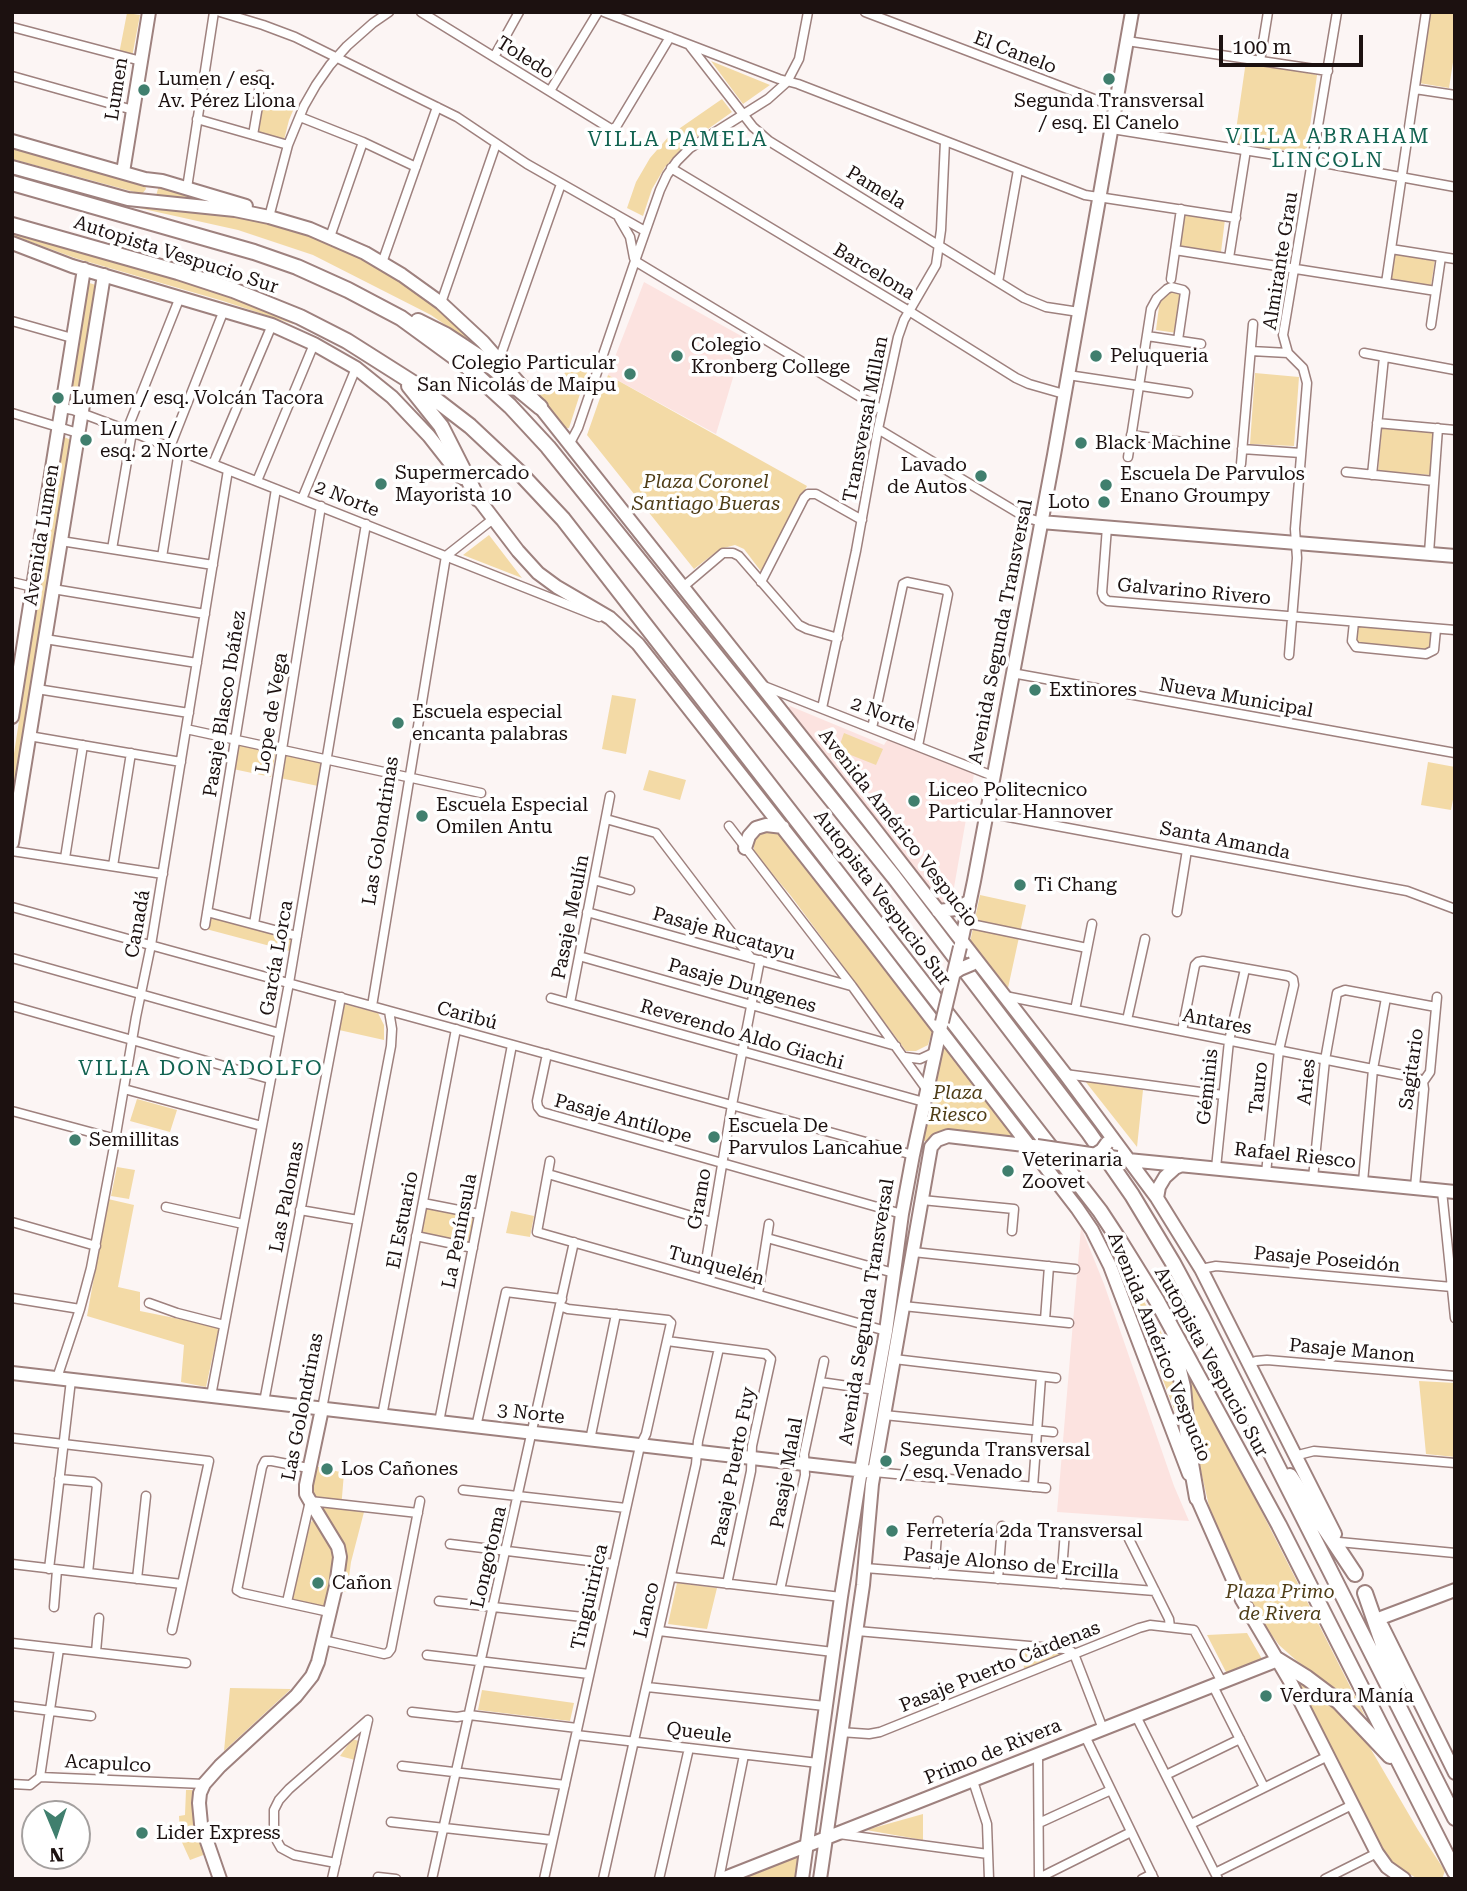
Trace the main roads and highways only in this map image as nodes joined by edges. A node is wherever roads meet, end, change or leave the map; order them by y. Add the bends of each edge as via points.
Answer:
1 (1132, 12) edge
2 (146, 13) edge
3 (12, 141) edge
4 (12, 167) edge
5 (122, 172) junction
6 (145, 179) junction
7 (12, 183) edge
8 (141, 201) junction
9 (269, 217) junction
10 (12, 225) edge
11 (12, 243) edge
12 (84, 269) junction
13 (104, 275) junction
14 (377, 305) junction
15 (391, 368) junction
16 (541, 407) junction
17 (478, 499) junction
18 (1041, 522) junction
19 (1455, 556) edge
20 (12, 717) edge
21 (783, 827) junction
22 (12, 843) edge
23 (745, 848) road end
24 (970, 901) junction
25 (938, 911) junction
26 (961, 943) junction
27 (976, 964) junction
28 (954, 973) junction
29 (941, 1026) junction
30 (1108, 1138) junction
31 (1032, 1145) junction
32 (1094, 1155) junction
33 (1124, 1160) junction
34 (1182, 1165) junction
35 (1448, 1191) edge
36 (1157, 1198) junction
37 (1157, 1301) junction
38 (12, 1373) edge
39 (322, 1409) junction
40 (1254, 1422) junction
41 (868, 1472) junction
42 (1197, 1498) junction
43 (1356, 1574) junction
44 (1454, 1591) edge
45 (1365, 1593) junction
46 (1378, 1619) junction
47 (1278, 1660) junction
48 (1420, 1749) junction
49 (1455, 1773) edge
50 (1407, 1779) junction
51 (1455, 1818) edge
52 (831, 1837) junction
53 (806, 1846) junction
54 (1455, 1872) edge
55 (220, 1879) edge
56 (720, 1879) edge
57 (802, 1879) edge
58 (820, 1879) edge
59 (1404, 1879) edge

1 - 18 main road, Avenida Segunda Transversal
2 - 5 main road, Lumen
3 - 5 main road, Avenida Américo Vespucio
4 - 8 main road, Avenida Américo Vespucio
5 - 6 main road, Avenida Américo Vespucio
6 - 8 main road via 150,191
6 - 9 main road, Avenida Américo Vespucio via 234,201
7 - 14 highway, Autopista Vespucio Sur via 265,255
8 - 9 main road, Avenida Américo Vespucio
9 - 16 main road, Avenida Américo Vespucio via 330,237 382,262 441,303
10 - 15 highway, Autopista Vespucio Sur via 233,290 324,328
11 - 12 main road, Avenida Américo Vespucio
12 - 13 main road, Avenida Américo Vespucio
12 - 20 main road, Avenida Lumen
13 - 17 main road, Avenida Américo Vespucio via 272,325 356,368 420,425
13 - 22 main road, Avenida Lumen
14 - 16 highway via 463,346
14 - 40 highway, Autopista Vespucio Sur via 464,364 529,426 894,877 1132,1195 1192,1298
15 - 17 highway via 441,426
15 - 37 highway, Autopista Vespucio Sur via 478,433 563,519 1100,1210
16 - 25 main road, Avenida Américo Vespucio
17 - 21 main road, Avenida Américo Vespucio via 538,573 601,612 647,655
18 - 19 main road
18 - 24 main road, Avenida Segunda Transversal
21 - 23 main road via 756,828
21 - 29 main road, Avenida Américo Vespucio
24 - 25 main road
24 - 26 main road, Avenida Segunda Transversal
25 - 26 main road, Avenida Américo Vespucio
26 - 27 main road, Avenida Américo Vespucio
26 - 28 main road, Avenida Segunda Transversal, bridge
27 - 28 main road, bridge
27 - 30 main road, Avenida Américo Vespucio via 1065,1074
28 - 29 main road, Avenida Segunda Transversal, bridge
29 - 31 main road, Avenida Américo Vespucio
29 - 41 main road, Avenida Segunda Transversal via 902,1214
30 - 32 main road, bridge
30 - 33 main road, Avenida Américo Vespucio
31 - 32 main road, Avenida Segunda Transversal, bridge
31 - 41 main road, Avenida Segunda Transversal via 948,1136 931,1147 884,1415
31 - 42 main road, Avenida Américo Vespucio via 1082,1214 1107,1259
32 - 33 main road, Avenida Segunda Transversal, bridge
33 - 34 main road, Rafael Riesco
33 - 36 main road, Avenida Américo Vespucio
34 - 35 main road, Rafael Riesco
34 - 36 main road via 1165,1177
36 - 43 main road, Avenida Américo Vespucio via 1201,1269
37 - 42 highway via 1181,1376
37 - 50 highway, Autopista Vespucio Sur via 1279,1525
38 - 39 main road, 3 Norte
39 - 41 main road, 3 Norte
39 - 55 main road, Las Golondrinas via 306,1494 338,1546 336,1586 318,1662 306,1684 220,1766 200,1793 201,1824
40 - 43 highway
40 - 48 highway, Autopista Vespucio Sur
41 - 52 main road, Avenida Segunda Transversal via 865,1568
41 - 53 main road, Avenida Segunda Transversal via 841,1597
42 - 47 main road, Avenida Américo Vespucio via 1238,1591
43 - 45 main road, Avenida Américo Vespucio
44 - 46 main road
45 - 46 main road, Avenida Américo Vespucio
45 - 48 highway
46 - 49 main road, Avenida Américo Vespucio
47 - 50 highway via 1349,1710
47 - 52 main road, Primo de Rivera
47 - 59 main road, Avenida Américo Vespucio via 1379,1856
48 - 51 highway, Autopista Vespucio Sur
50 - 54 highway, Autopista Vespucio Sur
52 - 53 main road, Primo de Rivera
52 - 58 main road, Avenida Segunda Transversal
53 - 56 main road, Primo de Rivera
53 - 57 main road, Avenida Segunda Transversal

